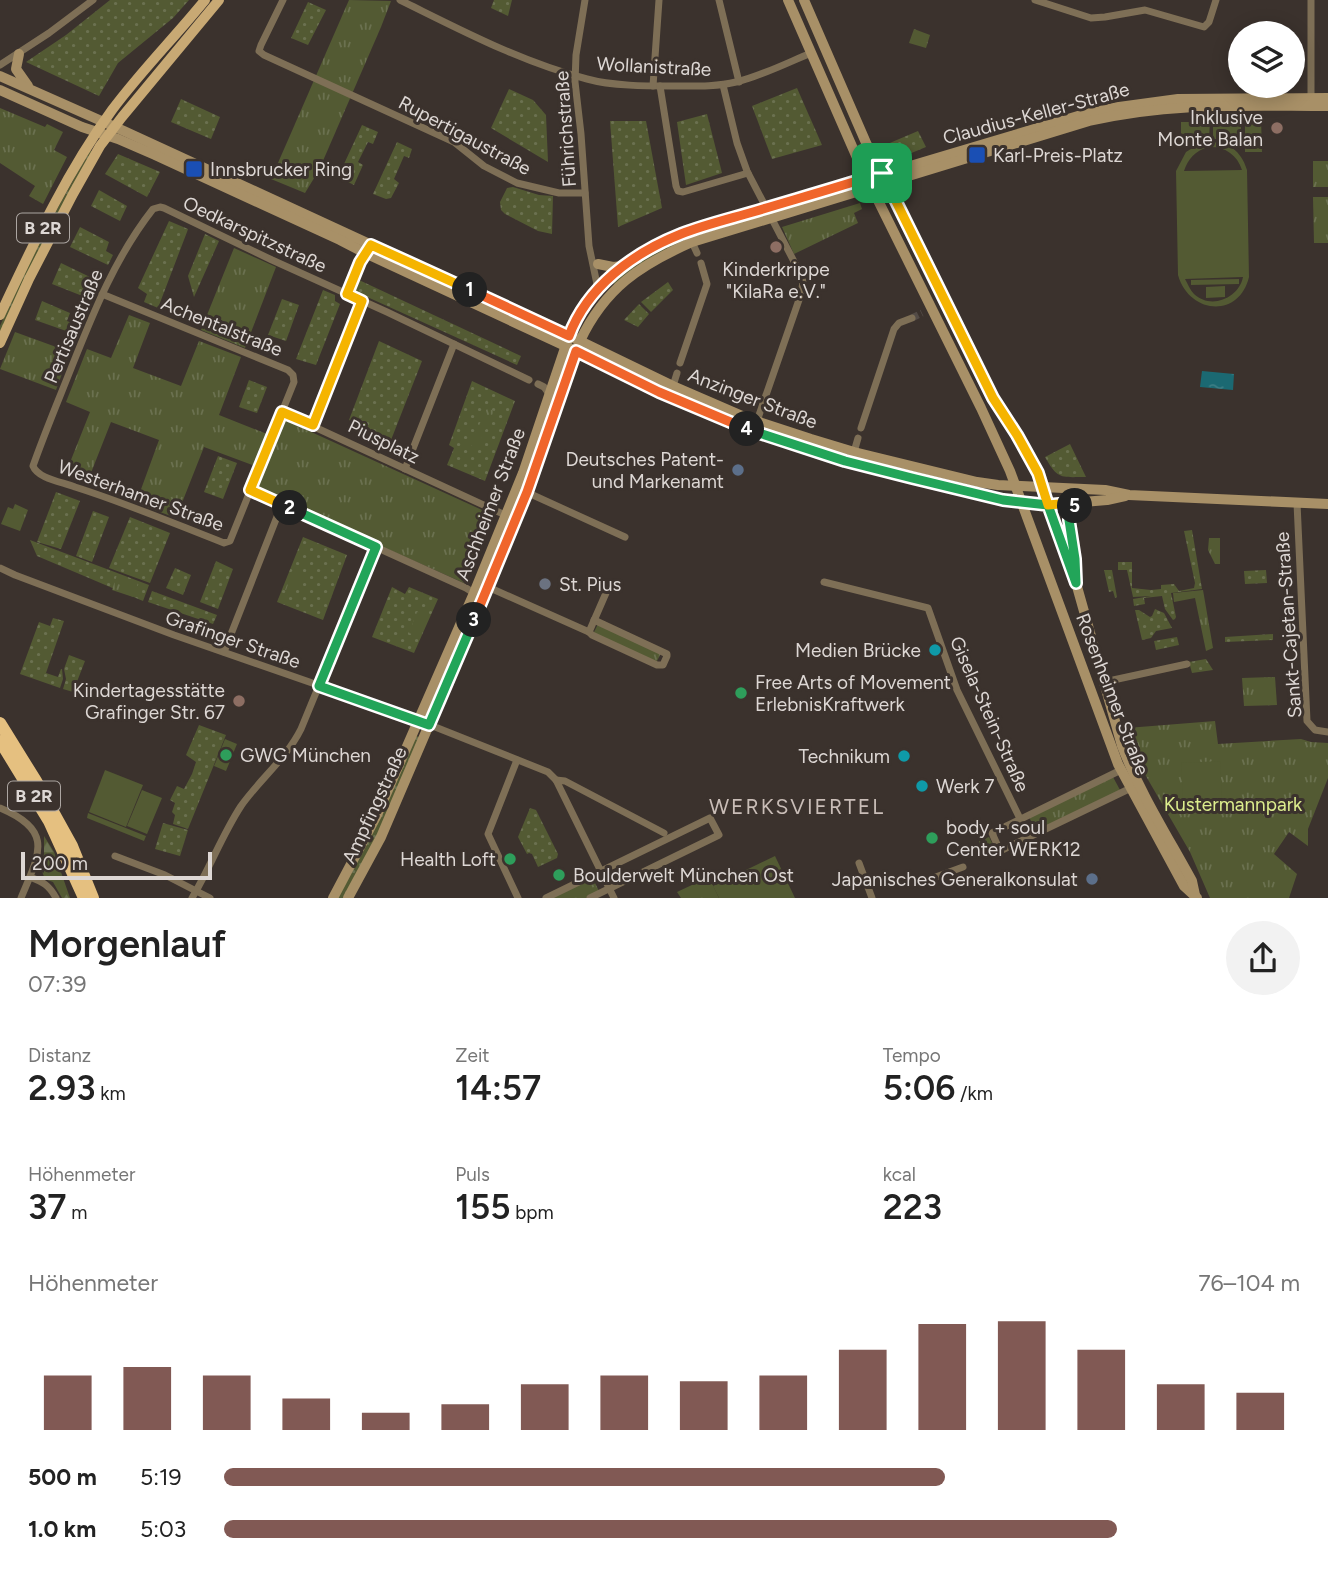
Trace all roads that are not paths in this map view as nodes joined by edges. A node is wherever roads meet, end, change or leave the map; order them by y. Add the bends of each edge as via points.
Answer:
1 (93, 0) edge
2 (205, 0) edge
3 (219, 0) edge
4 (282, 0) edge
5 (400, 0) edge
6 (585, 0) edge
7 (659, 0) edge
8 (719, 0) edge
9 (788, 0) edge
10 (1035, 0) edge
11 (1216, 0) edge
12 (1311, 0) edge
13 (807, 1) edge
14 (811, 53) junction
15 (19, 54) junction
16 (0, 65) edge
17 (575, 75) junction
18 (0, 76) edge
19 (739, 82) junction
20 (723, 85) junction
21 (657, 86) junction
22 (30, 89) junction
23 (0, 90) edge
24 (1328, 98) edge
25 (1311, 102) junction
26 (1328, 106) edge
27 (109, 128) junction
28 (96, 132) junction
29 (748, 173) junction
30 (884, 178) junction
31 (869, 182) junction
32 (585, 193) junction
33 (157, 208) joint
34 (772, 217) junction
35 (692, 242) junction
36 (368, 249) junction
37 (697, 253) dead end
38 (594, 261) junction
39 (701, 263) dead end
40 (623, 266) junction
41 (606, 280) junction
42 (598, 289) junction
43 (102, 294) junction
44 (347, 294) junction
45 (611, 294) junction
46 (362, 301) junction
47 (0, 315) edge
48 (912, 318) tunnel mouth
49 (567, 341) junction
50 (0, 343) edge
51 (454, 344) junction
52 (578, 346) junction
53 (680, 363) dead end
54 (677, 373) dead end
55 (529, 380) dead end
56 (538, 384) dead end
57 (673, 386) junction
58 (549, 394) junction
59 (282, 412) junction
60 (757, 421) junction
61 (313, 425) junction
62 (861, 428) dead end
63 (858, 438) dead end
64 (854, 452) junction
65 (33, 466) joint
66 (405, 469) junction
67 (1016, 486) junction
68 (1042, 487) junction
69 (250, 490) junction
70 (522, 490) junction
71 (1129, 495) junction
72 (1082, 502) junction
73 (1023, 503) junction
74 (1297, 503) junction
75 (282, 504) junction
76 (1328, 504) edge
77 (1048, 505) junction
78 (511, 518) junction
79 (625, 537) dead end
80 (376, 547) junction
81 (0, 569) edge
82 (824, 582) dead end
83 (1076, 583) junction
84 (488, 587) junction
85 (607, 593) dead end
86 (479, 596) junction
87 (594, 620) junction
88 (589, 632) junction
89 (224, 652) junction
90 (1187, 664) dead end
91 (1104, 682) junction
92 (319, 686) junction
93 (0, 723) edge
94 (424, 723) junction
95 (1328, 732) edge
96 (0, 741) edge
97 (517, 760) junction
98 (1121, 771) junction
99 (556, 780) junction
100 (1131, 788) junction
101 (0, 808) edge
102 (1020, 820) junction
103 (664, 833) dead end
104 (1029, 837) junction
105 (64, 853) junction
106 (115, 856) dead end
107 (78, 858) junction
108 (859, 863) dead end
109 (963, 867) dead end
110 (601, 871) junction
111 (30, 877) junction
112 (933, 878) dead end
113 (610, 888) junction
114 (195, 894) edge
115 (1194, 897) edge
116 (21, 898) edge
117 (56, 898) edge
118 (77, 898) edge
119 (84, 898) edge
120 (93, 898) edge
121 (100, 898) edge
122 (210, 898) edge
123 (333, 898) edge
124 (348, 898) edge
125 (519, 898) edge
126 (546, 898) edge
127 (590, 898) edge
128 (614, 898) edge
129 (872, 898) edge

1 - 15 street
2 - 27 main road, B 2R via 115,106
3 - 27 main road, B 2R
4 - 32 street, Rupertigaustraße via 259,51 457,144 484,166 517,183 559,193
5 - 17 street, Wollanistraße via 514,55
6 - 17 street, Führichstraße
7 - 21 street
8 - 19 street
9 - 14 main road, Rosenheimer Straße
10 - 11 street via 1091,18 1145,10 1205,27
12 - 25 street
13 - 30 main road, Rosenheimer Straße
14 - 19 street, Wollanistraße
14 - 31 main road, Rosenheimer Straße
15 - 16 street
15 - 22 main road via 16,69
17 - 21 street, Wollanistraße
17 - 32 street, Führichstraße
18 - 22 main road, Anzinger Straße
19 - 20 street, Wollanistraße
20 - 21 street, Wollanistraße
20 - 29 street
21 - 29 street via 678,191
22 - 27 main road, Anzinger Straße
23 - 28 main road
24 - 25 main road, Claudius-Keller-Straße
25 - 26 main road, Claudius-Keller-Straße
25 - 30 main road, Claudius-Keller-Straße via 1120,114
27 - 28 main road, B 2R
27 - 36 main road, Anzinger Straße via 203,177
27 - 50 main road, B 2R
28 - 47 main road, B 2R
29 - 34 street
30 - 31 main road, Claudius-Keller-Straße
30 - 68 main road, Rosenheimer Straße
31 - 34 main road, Claudius-Keller-Straße
31 - 67 main road, Rosenheimer Straße
32 - 38 street, Führichstraße
33 - 43 street, Pertisaustraße via 121,256
33 - 44 street, Oedkarspitzstraße
34 - 35 main road, Aschheimer Straße
34 - 40 main road, Aschheimer Straße via 682,234
34 - 60 street via 803,284
35 - 37 street
35 - 45 main road, Aschheimer Straße via 654,260
36 - 44 street
36 - 49 main road, Anzinger Straße
38 - 40 main road
38 - 41 street, Führichstraße
38 - 42 street, Führichstraße
39 - 53 street via 707,284
40 - 41 main road, Aschheimer Straße
41 - 42 main road, Aschheimer Straße
41 - 45 main road
42 - 49 main road, Aschheimer Straße via 576,318
43 - 59 street, Achentalstraße via 288,370 294,382
43 - 65 street, Pertisaustraße
44 - 46 street, Oedkarspitzstraße
45 - 52 main road, Aschheimer Straße
46 - 51 street, Oedkarspitzstraße
46 - 61 street
48 - 62 street via 894,330
49 - 52 main road, Anzinger Straße
49 - 58 main road, Aschheimer Straße
51 - 55 street, Oedkarspitzstraße
51 - 66 street
52 - 57 main road, Anzinger Straße
52 - 70 main road, Aschheimer Straße
52 - 73 main road, Anzinger Straße via 692,407 790,444
54 - 57 street
56 - 58 street
57 - 60 main road, Anzinger Straße
58 - 70 main road, Aschheimer Straße
59 - 61 street, Piusplatz
59 - 69 street
60 - 64 main road, Anzinger Straße
61 - 66 street, Piusplatz
63 - 64 street
64 - 67 main road, Anzinger Straße via 977,482
65 - 69 street, Westerhamer Straße via 46,477 224,544 230,541
66 - 78 street, Piusplatz
67 - 68 main road, Anzinger Straße
67 - 73 main road, Rosenheimer Straße
68 - 71 main road, Anzinger Straße
68 - 77 main road, Rosenheimer Straße
69 - 75 street
70 - 78 main road, Aschheimer Straße
70 - 79 street
71 - 72 main road, Anzinger Straße
71 - 74 main road
72 - 77 main road, Anzinger Straße
72 - 83 main road via 1072,508 1069,520
73 - 77 main road, Anzinger Straße
73 - 98 main road, Rosenheimer Straße
74 - 76 main road
74 - 95 street, Sankt-Cajetan-Straße via 1307,720 1315,730
75 - 80 street
75 - 89 street
77 - 83 main road, Rosenheimer Straße
78 - 84 main road, Aschheimer Straße
78 - 86 main road, Aschheimer Straße
80 - 86 street
80 - 92 street
81 - 89 street, Grafinger Straße
82 - 102 street, Gisela-Stein-Straße via 928,608 957,690
83 - 91 main road, Rosenheimer Straße
84 - 86 main road, Aschheimer Straße
84 - 88 street
85 - 87 street
86 - 94 main road, Aschheimer Straße
87 - 88 street
87 - 88 street via 667,654 663,666
89 - 92 street, Grafinger Straße
90 - 91 street, Rosenheimer Straße
91 - 115 main road, Rosenheimer Straße via 1129,764 1192,881
92 - 94 street, Grafinger Straße
92 - 114 street via 295,742 242,805
93 - 107 highway, B 2R
94 - 97 street, Grafinger Straße
94 - 123 main road, Ampfingstraße
94 - 124 main road, Ampfingstraße via 381,836
96 - 105 highway, B 2R
97 - 99 street, Grafinger Straße
97 - 125 street via 488,834
98 - 100 main road, Rosenheimer Straße
98 - 102 street
99 - 103 street, Grafinger Straße via 565,780
99 - 110 street
100 - 104 street
100 - 115 main road, Rosenheimer Straße
101 - 111 street via 20,818 36,834 39,847
102 - 104 street, Gisela-Stein-Straße
102 - 104 street via 992,834 1000,850
105 - 118 highway
105 - 119 highway, B 2R
106 - 114 street via 165,875
107 - 120 highway, B 2R
107 - 121 highway
108 - 129 street
109 - 112 street
110 - 113 street
110 - 113 street via 710,818 719,835
110 - 126 street
111 - 116 street
111 - 117 street via 50,887
113 - 127 street
113 - 128 street
114 - 122 street

